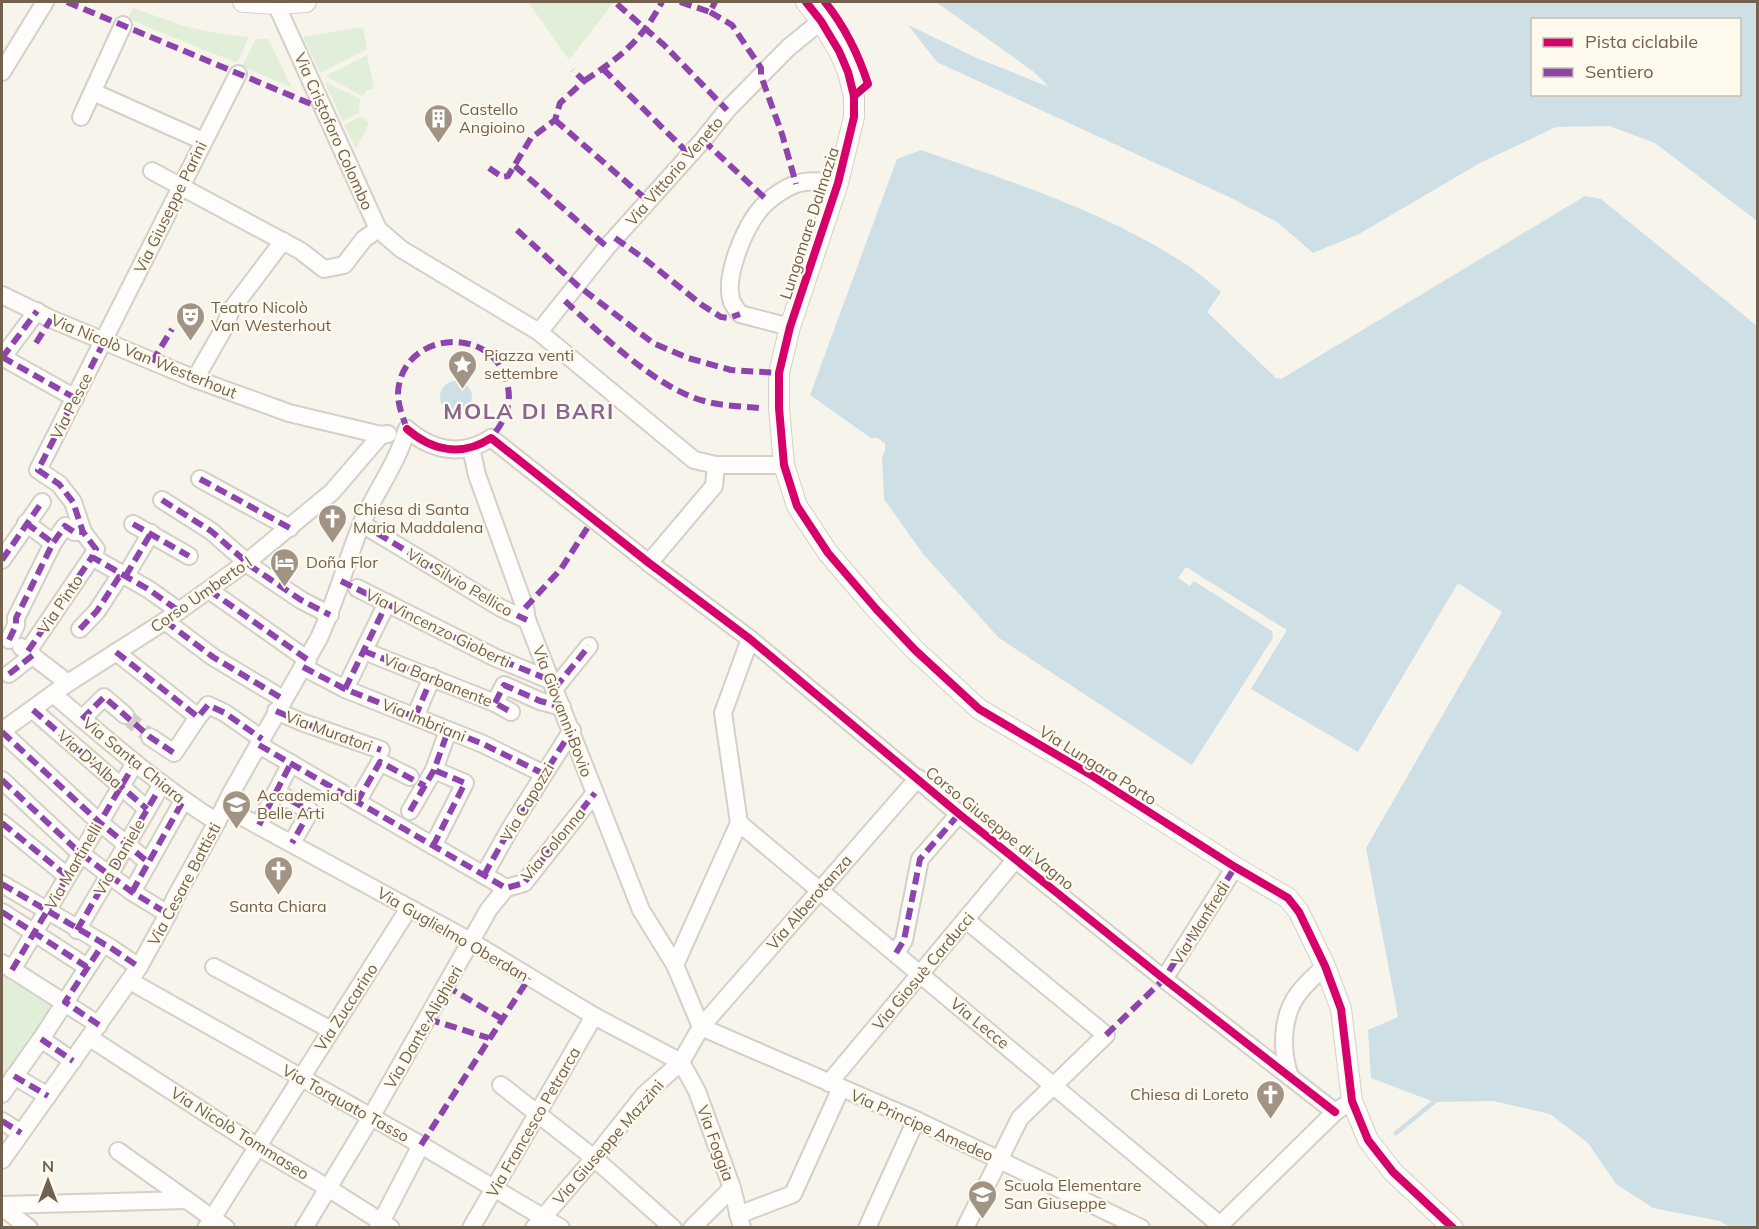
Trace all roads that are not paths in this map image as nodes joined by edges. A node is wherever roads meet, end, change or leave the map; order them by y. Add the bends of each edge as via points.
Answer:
1 (45, 2) edge
2 (243, 2) edge
3 (306, 2) edge
4 (806, 2) edge
5 (276, 4) junction
6 (821, 21) junction
7 (123, 25) dead end
8 (2, 72) edge
9 (238, 74) dead end
10 (93, 92) junction
11 (81, 117) dead end
12 (203, 141) junction
13 (152, 171) dead end
14 (838, 183) junction
15 (180, 185) junction
16 (378, 229) junction
17 (283, 241) junction
18 (2, 295) edge
19 (37, 311) junction
20 (790, 327) junction
21 (539, 332) junction
22 (104, 342) junction
23 (2, 358) edge
24 (195, 379) junction
25 (75, 398) junction
26 (407, 429) junction
27 (381, 435) junction
28 (471, 448) junction
29 (716, 465) junction
30 (784, 465) junction
31 (200, 479) dead end
32 (162, 500) dead end
33 (42, 502) dead end
34 (26, 523) junction
35 (133, 524) dead end
36 (362, 524) junction
37 (290, 528) junction
38 (83, 532) junction
39 (151, 533) junction
40 (53, 543) junction
41 (4, 552) edge
42 (189, 556) dead end
43 (92, 557) junction
44 (247, 562) junction
45 (649, 563) junction
46 (125, 578) junction
47 (348, 584) junction
48 (209, 590) junction
49 (387, 603) junction
50 (330, 615) junction
51 (172, 616) junction
52 (527, 620) junction
53 (80, 629) dead end
54 (5, 638) edge
55 (750, 639) junction
56 (590, 646) dead end
57 (364, 651) junction
58 (116, 652) junction
59 (31, 653) junction
60 (305, 663) junction
61 (9, 674) dead end
62 (432, 677) junction
63 (68, 683) junction
64 (554, 684) junction
65 (345, 688) junction
66 (53, 693) junction
67 (495, 702) junction
68 (280, 705) junction
69 (562, 707) junction
70 (33, 710) junction
71 (511, 712) dead end
72 (125, 715) tunnel mouth
73 (198, 717) junction
74 (415, 717) junction
75 (82, 719) junction
76 (572, 730) junction
77 (448, 731) junction
78 (2, 732) edge
79 (150, 737) tunnel mouth
80 (260, 742) junction
81 (381, 750) dead end
82 (135, 763) junction
83 (291, 763) junction
84 (434, 770) junction
85 (544, 774) junction
86 (410, 777) dead end
87 (918, 778) junction
88 (2, 780) edge
89 (162, 784) junction
90 (120, 786) junction
91 (276, 792) junction
92 (595, 793) junction
93 (183, 801) junction
94 (357, 802) junction
95 (147, 808) junction
96 (410, 811) dead end
97 (959, 814) junction
98 (221, 815) junction
99 (99, 822) junction
100 (2, 823) edge
101 (739, 823) junction
102 (259, 825) junction
103 (292, 843) junction
104 (126, 844) junction
105 (434, 846) junction
106 (80, 854) junction
107 (1016, 859) junction
108 (148, 862) junction
109 (1235, 867) junction
110 (483, 875) junction
111 (67, 876) junction
112 (108, 876) junction
113 (2, 884) edge
114 (506, 888) junction
115 (820, 889) junction
116 (132, 892) junction
117 (409, 908) junction
118 (2, 912) edge
119 (46, 912) junction
120 (168, 914) junction
121 (966, 920) junction
122 (77, 930) junction
123 (33, 933) junction
124 (472, 942) junction
125 (104, 944) junction
126 (896, 953) junction
127 (675, 965) junction
128 (214, 966) dead end
129 (1325, 966) junction
130 (7, 967) edge
131 (87, 967) junction
132 (135, 974) junction
133 (920, 975) junction
134 (1164, 979) junction
135 (65, 1002) junction
136 (594, 1016) junction
137 (700, 1027) junction
138 (332, 1030) junction
139 (95, 1031) junction
140 (41, 1039) junction
141 (73, 1061) junction
142 (681, 1062) junction
143 (14, 1076) junction
144 (1290, 1077) junction
145 (300, 1078) junction
146 (1053, 1084) junction
147 (501, 1085) dead end
148 (835, 1085) junction
149 (2, 1094) edge
150 (48, 1096) junction
151 (1352, 1101) junction
152 (1335, 1112) junction
153 (536, 1114) junction
154 (371, 1117) junction
155 (916, 1120) junction
156 (2, 1121) edge
157 (21, 1133) junction
158 (421, 1145) junction
159 (258, 1147) junction
160 (118, 1151) dead end
161 (594, 1158) junction
162 (2, 1160) edge
163 (999, 1160) junction
164 (328, 1188) junction
165 (495, 1188) junction
166 (732, 1188) junction
167 (187, 1200) junction
168 (2, 1206) edge
169 (740, 1221) edge
170 (538, 1222) edge
171 (215, 1224) edge
172 (384, 1226) edge
173 (1219, 1226) edge
174 (29, 1227) edge
175 (304, 1227) edge
176 (471, 1227) edge
177 (561, 1227) edge
178 (673, 1227) edge
179 (692, 1227) edge
180 (867, 1227) edge
181 (965, 1227) edge
182 (1141, 1227) edge
183 (1453, 1227) edge

1 - 8 street
2 - 5 street
3 - 5 street
4 - 6 street, Lungomare Dalmazia
5 - 16 street, Via Cristoforo Colombo
6 - 14 street, Lungomare Dalmazia via 839,51 854,96 853,125
6 - 21 street, Via Vittorio Veneto via 788,48 727,110
7 - 10 street
9 - 12 street, Via Giuseppe Parini
10 - 11 street
10 - 12 street
12 - 15 street, Via Giuseppe Parini
13 - 15 street
14 - 20 street, Lungomare Dalmazia
14 - 20 street via 796,184 768,201 748,226 730,286 732,302 740,314
15 - 17 street
15 - 22 street, Via Giuseppe Parini
16 - 17 street via 364,239 344,265 324,269
16 - 21 street, Via Cristoforo Colombo via 401,249
17 - 24 street via 231,310
18 - 19 street, Via Nicolò Van Westerhout
19 - 22 street, Via Nicolò Van Westerhout
19 - 23 street
20 - 30 street, Lungomare Dalmazia via 779,373
21 - 29 street via 694,460
22 - 24 street, Via Nicolò Van Westerhout
22 - 25 street, Via Pesce
23 - 25 street
24 - 27 street, Via Nicolò Van Westerhout via 289,413
25 - 38 street, Via Pesce via 38,470 74,502
26 - 27 street
26 - 28 street via 433,446 449,450
26 - 36 street via 402,447
27 - 37 street, Corso Umberto I via 332,492
28 - 45 street via 491,438
28 - 52 street, Via Giovanni Bovio
29 - 30 street
29 - 45 street via 714,486
30 - 109 street, Via Lungara Porto via 797,506 828,553 915,650 979,709
31 - 37 street
32 - 44 street via 211,531
33 - 34 street
34 - 40 street
34 - 41 street
35 - 39 street
36 - 47 street, Via Cesare Battisti
36 - 52 street, Via Silvio Pellico
37 - 44 street, Corso Umberto I
38 - 40 street via 65,526
38 - 43 street via 96,549
39 - 42 street
39 - 46 street
40 - 54 street via 16,625
43 - 46 street, Via Muratori
43 - 59 street, Via Pinto
44 - 48 street, Corso Umberto I
44 - 50 street
45 - 55 street, Corso Giuseppe di Vagno
46 - 51 street, Via Muratori via 148,589
46 - 53 street via 119,578
47 - 49 street, Via Vincenzo Gioberti
47 - 50 street, Via Cesare Battisti
48 - 51 street, Corso Umberto I
48 - 60 street, Via Imbriani
49 - 57 street
49 - 64 street, Via Vincenzo Gioberti
50 - 60 street, Via Cesare Battisti
51 - 58 street, Corso Umberto I
51 - 68 street, Via Muratori via 213,657
52 - 64 street, Via Giovanni Bovio
54 - 59 street
55 - 87 street, Corso Giuseppe di Vagno
55 - 101 street via 723,713
56 - 64 street
57 - 62 street, Via Barbanente
57 - 65 street
58 - 63 street, Corso Umberto I
58 - 73 street
59 - 61 street, Via Pinto
59 - 63 street
60 - 65 street, Via Imbriani
60 - 68 street, Via Cesare Battisti
62 - 67 street, Via Barbanente
62 - 74 street
63 - 66 street, Corso Umberto I
64 - 69 street, Via Giovanni Bovio
65 - 74 street, Via Imbriani
66 - 70 street, Corso Umberto I
66 - 75 street, Via Santa Chiara
67 - 69 street via 504,685
67 - 71 street, Via Barbanente
68 - 80 street, Via Cesare Battisti
68 - 81 street, Via Muratori via 304,723
69 - 76 street, Via Giovanni Bovio
70 - 78 street, Corso Umberto I
70 - 90 street, Via D'Alba
72 - 75 street via 104,696
73 - 79 street via 174,753
73 - 80 street via 208,705 225,713
74 - 77 street, Via Imbriani
75 - 82 street, Via Santa Chiara
76 - 85 street, Via Capozzi
76 - 92 street, Via Giovanni Bovio
77 - 84 street
77 - 85 street, Via Imbriani
78 - 99 street
80 - 83 street
80 - 98 street, Via Cesare Battisti
82 - 89 street, Via Santa Chiara
82 - 90 street, Via Martinelli
83 - 91 street
83 - 94 street
84 - 96 street
84 - 105 street via 465,783
85 - 110 street, Via Capozzi
86 - 94 street via 380,762
87 - 97 street, Corso Giuseppe di Vagno
87 - 115 street, Via Alberotanza
88 - 106 street
89 - 93 street, Via Santa Chiara
89 - 95 street, Via Daniele
90 - 95 street, Via D'Alba
90 - 99 street, Via Martinelli
91 - 102 street
91 - 103 street via 310,811
92 - 114 street, Via Colonna via 524,883
92 - 127 street, Via Giovanni Bovio via 641,910
93 - 98 street, Via Santa Chiara
93 - 108 street
94 - 105 street
95 - 104 street, Via Daniele
97 - 107 street, Corso Giuseppe di Vagno
97 - 126 street via 920,859 904,940
98 - 102 street, Via Guglielmo Oberdan
98 - 120 street, Via Cesare Battisti
99 - 104 street
99 - 106 street, Via Martinelli
100 - 111 street
101 - 115 street, Via Lecce
101 - 127 street
102 - 103 street, Via Guglielmo Oberdan
103 - 117 street, Via Guglielmo Oberdan
104 - 108 street
104 - 112 street, Via Daniele
105 - 110 street
106 - 111 street, Via Martinelli
106 - 112 street
107 - 121 street, Via Giosuè Carducci
107 - 134 street, Corso Giuseppe di Vagno
108 - 116 street
109 - 129 street, Via Lungara Porto via 1288,898
109 - 134 street, Via Manfredi
110 - 114 street
111 - 119 street, Via Martinelli
112 - 116 street
112 - 122 street, Via Daniele
113 - 119 street, Via Torquato Tasso
114 - 124 street, Via Dante Alighieri via 489,909
115 - 126 street, Via Lecce
115 - 137 street, Via Alberotanza
116 - 120 street
117 - 124 street, Via Guglielmo Oberdan
117 - 138 street, Via Zuccarino
118 - 123 street
119 - 122 street, Via Torquato Tasso
119 - 123 street, Via Martinelli
120 - 132 street, Via Cesare Battisti
121 - 133 street, Via Giosuè Carducci
121 - 146 street via 1106,1035
122 - 125 street, Via Torquato Tasso
123 - 130 street, Via Martinelli
123 - 131 street
124 - 136 street, Via Guglielmo Oberdan
124 - 154 street, Via Dante Alighieri
125 - 131 street
125 - 132 street, Via Torquato Tasso
126 - 133 street, Via Lecce
127 - 137 street, Via Giovanni Bovio
128 - 138 street
129 - 144 street via 1297,995 1291,1007 1284,1031 1285,1062
129 - 151 street, Via Lungara Porto via 1341,1009
130 - 135 street, Via Nicolò Tommaseo
131 - 135 street
132 - 139 street, Via Cesare Battisti
132 - 145 street, Via Torquato Tasso
133 - 146 street, Via Lecce
133 - 148 street, Via Giosuè Carducci
134 - 144 street, Corso Giuseppe di Vagno
135 - 139 street, Via Nicolò Tommaseo
135 - 140 street
136 - 142 street, Via Guglielmo Oberdan
136 - 153 street, Via Francesco Petrarca
137 - 142 street, Via Giuseppe Mazzini
137 - 148 street, Via Principe Amedeo
138 - 145 street, Via Zuccarino
139 - 141 street, Via Cesare Battisti
139 - 159 street, Via Nicolò Tommaseo
140 - 141 street
140 - 143 street
141 - 150 street, Via Cesare Battisti
142 - 161 street, Via Giuseppe Mazzini via 644,1095
142 - 166 street, Via Foggia via 697,1091
143 - 149 street
143 - 150 street
144 - 152 street, Corso Giuseppe di Vagno
145 - 154 street, Via Torquato Tasso
145 - 159 street, Via Zuccarino
146 - 163 street via 1020,1118
146 - 173 street, Via Lecce
147 - 153 street
148 - 155 street, Via Principe Amedeo
148 - 169 street, Via Giosuè Carducci via 793,1194
150 - 157 street, Via Cesare Battisti
151 - 152 street
151 - 183 street, Via Lungara Porto via 1368,1140 1393,1172
152 - 173 street
153 - 161 street
153 - 165 street, Via Francesco Petrarca
154 - 158 street, Via Torquato Tasso
154 - 164 street, Via Dante Alighieri
155 - 163 street, Via Principe Amedeo
155 - 180 street
156 - 157 street
157 - 162 street, Via Cesare Battisti
158 - 165 street, Via Torquato Tasso
158 - 172 street
159 - 164 street, Via Nicolò Tommaseo
159 - 171 street, Via Zuccarino
160 - 167 street
161 - 170 street, Via Giuseppe Mazzini
161 - 178 street
163 - 181 street
163 - 182 street, Via Principe Amedeo
164 - 172 street, Via Nicolò Tommaseo
164 - 175 street, Via Dante Alighieri
165 - 170 street, Via Torquato Tasso
165 - 176 street, Via Francesco Petrarca
166 - 169 street, Via Foggia
166 - 179 street
167 - 168 street
167 - 171 street
168 - 174 street
170 - 177 street, Via Torquato Tasso

